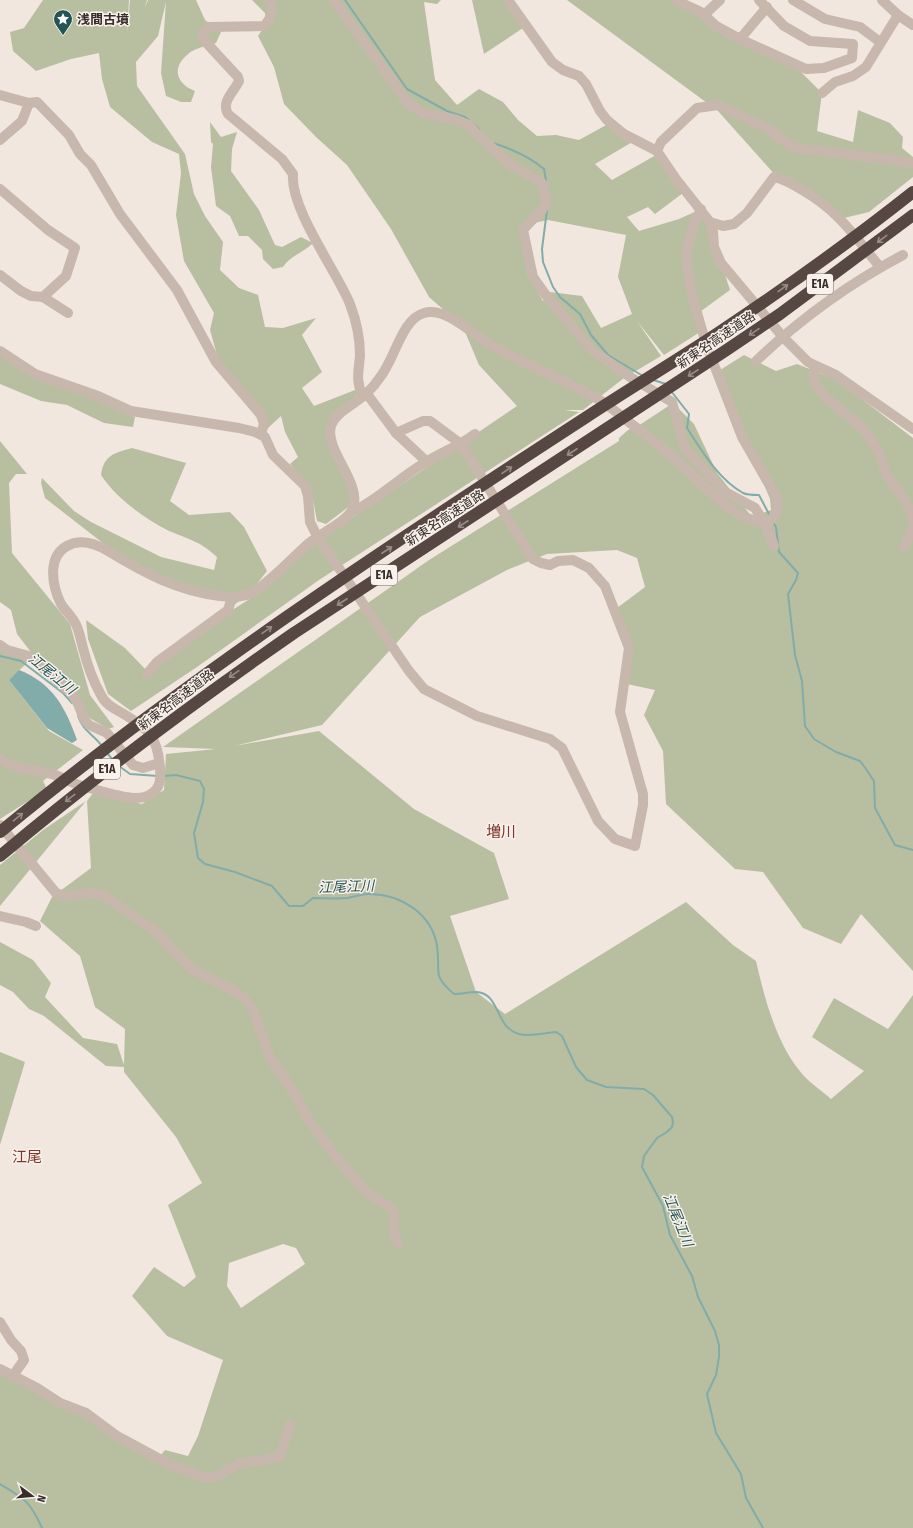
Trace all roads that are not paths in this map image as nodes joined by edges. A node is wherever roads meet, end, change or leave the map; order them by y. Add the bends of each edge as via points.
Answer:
1 (268, 0) edge
2 (334, 0) edge
3 (508, 0) edge
4 (676, 0) edge
5 (720, 0) edge
6 (759, 0) edge
7 (793, 0) edge
8 (882, 0) edge
9 (767, 7) junction
10 (704, 15) junction
11 (898, 15) junction
12 (913, 25) edge
13 (740, 39) junction
14 (880, 42) junction
15 (822, 93) dead end
16 (0, 94) edge
17 (29, 103) junction
18 (0, 140) edge
19 (657, 151) junction
20 (913, 163) edge
21 (0, 189) edge
22 (913, 192) edge
23 (701, 209) junction
24 (913, 215) edge
25 (710, 222) junction
26 (903, 255) dead end
27 (879, 265) junction
28 (0, 274) edge
29 (43, 297) junction
30 (68, 312) dead end
31 (781, 335) junction
32 (0, 351) edge
33 (756, 361) dead end
34 (814, 366) junction
35 (365, 395) junction
36 (913, 429) edge
37 (396, 433) junction
38 (261, 434) junction
39 (475, 434) dead end
40 (463, 448) junction
41 (426, 462) junction
42 (352, 512) junction
43 (913, 519) edge
44 (766, 522) junction
45 (913, 528) edge
46 (319, 539) junction
47 (774, 546) dead end
48 (904, 547) dead end
49 (232, 597) junction
50 (0, 645) edge
51 (147, 674) dead end
52 (0, 760) edge
53 (159, 763) junction
54 (0, 825) edge
55 (0, 832) edge
56 (0, 856) edge
57 (0, 916) edge
58 (36, 926) dead end
59 (398, 1243) dead end
60 (0, 1322) edge
61 (0, 1369) edge
62 (12, 1377) junction
63 (290, 1424) dead end

1 - 35 street via 272,7 272,16 264,26 209,27 204,31 202,38 238,77 239,81 226,102 228,114 282,159 293,174 292,183 306,220 350,303 356,321 360,356 357,383
2 - 44 street via 408,103 422,113 470,125 511,165 542,183 547,203 524,230 533,277 592,350 672,402 685,449 725,492 755,508
3 - 19 street via 552,62 563,70 579,76 586,84 607,120 624,134
4 - 10 street
5 - 10 street
6 - 9 street
7 - 14 street via 825,18 860,26
8 - 11 street
9 - 13 street
9 - 13 street via 784,26 810,41 853,44 852,58 824,68 806,69
10 - 13 street via 716,26
11 - 12 street
11 - 14 street
14 - 15 street via 866,67 854,76 835,82
16 - 17 street
17 - 18 street via 22,121
17 - 38 street via 40,104 69,134 80,154 91,165 120,214 177,290 216,362 261,415 264,424
19 - 20 street via 661,142 697,108 718,105 769,130 789,145 798,148
19 - 23 street
21 - 29 street via 48,230 75,248 66,276
55 -> 22 highway, 新東名高速道路 / E1A via 156,710 282,619 771,297
23 - 25 street
23 - 44 street via 693,226 686,255 692,295 706,344 742,437 777,498 777,512
24 -> 56 highway, 新東名高速道路 / E1A via 726,351 225,680
25 - 27 street via 723,226 734,224 747,213 774,177 783,179 823,202 844,220
25 - 31 street via 714,247 721,263
26 - 27 street
27 - 31 street
28 - 29 street via 21,291 31,296
29 - 30 street
31 - 33 street
31 - 34 street
32 - 38 street via 35,374 98,396 131,411 239,428
34 - 36 street via 836,375
34 - 43 street via 814,383 827,398 863,428 880,454 886,474
35 - 37 street
35 - 42 street via 335,418 330,431 354,492
35 - 44 street via 383,374 411,320 430,311 439,312 491,346 599,399 653,440 724,505 743,516
37 - 40 street via 423,421 430,422
37 - 41 street
38 - 46 street via 273,455 305,486 310,522
39 - 40 street
40 - 41 street
40 - 46 street via 533,559 550,565 558,561 573,560 589,568 605,586 629,648 620,712 643,794 635,846 615,839 598,821 562,748 550,739 477,716 424,689 390,644
41 - 42 street via 368,504
42 - 46 street
44 - 47 street
45 - 48 street
46 - 49 street via 253,593
49 - 51 street via 228,610 157,662
49 - 53 street via 204,594 166,583 97,544 88,542 67,546 54,562 52,572 55,587 61,604 77,625 84,653 101,697 107,705 146,729 154,740
50 - 53 street via 7,650 29,656 72,694 89,725 107,733 133,765 143,768
52 - 53 street via 22,770 50,773 79,785 123,796 144,798 156,792 160,782
54 - 59 street via 56,893 66,896 92,893 103,895 158,933 193,970 244,998 253,1010 270,1057 308,1119 367,1193 389,1206 394,1213 394,1233
57 - 58 street
60 - 62 street via 21,1350 24,1360
61 - 62 street
62 - 63 street via 37,1388 60,1403 86,1413 117,1436 166,1464 206,1478 218,1476 238,1464 280,1457

